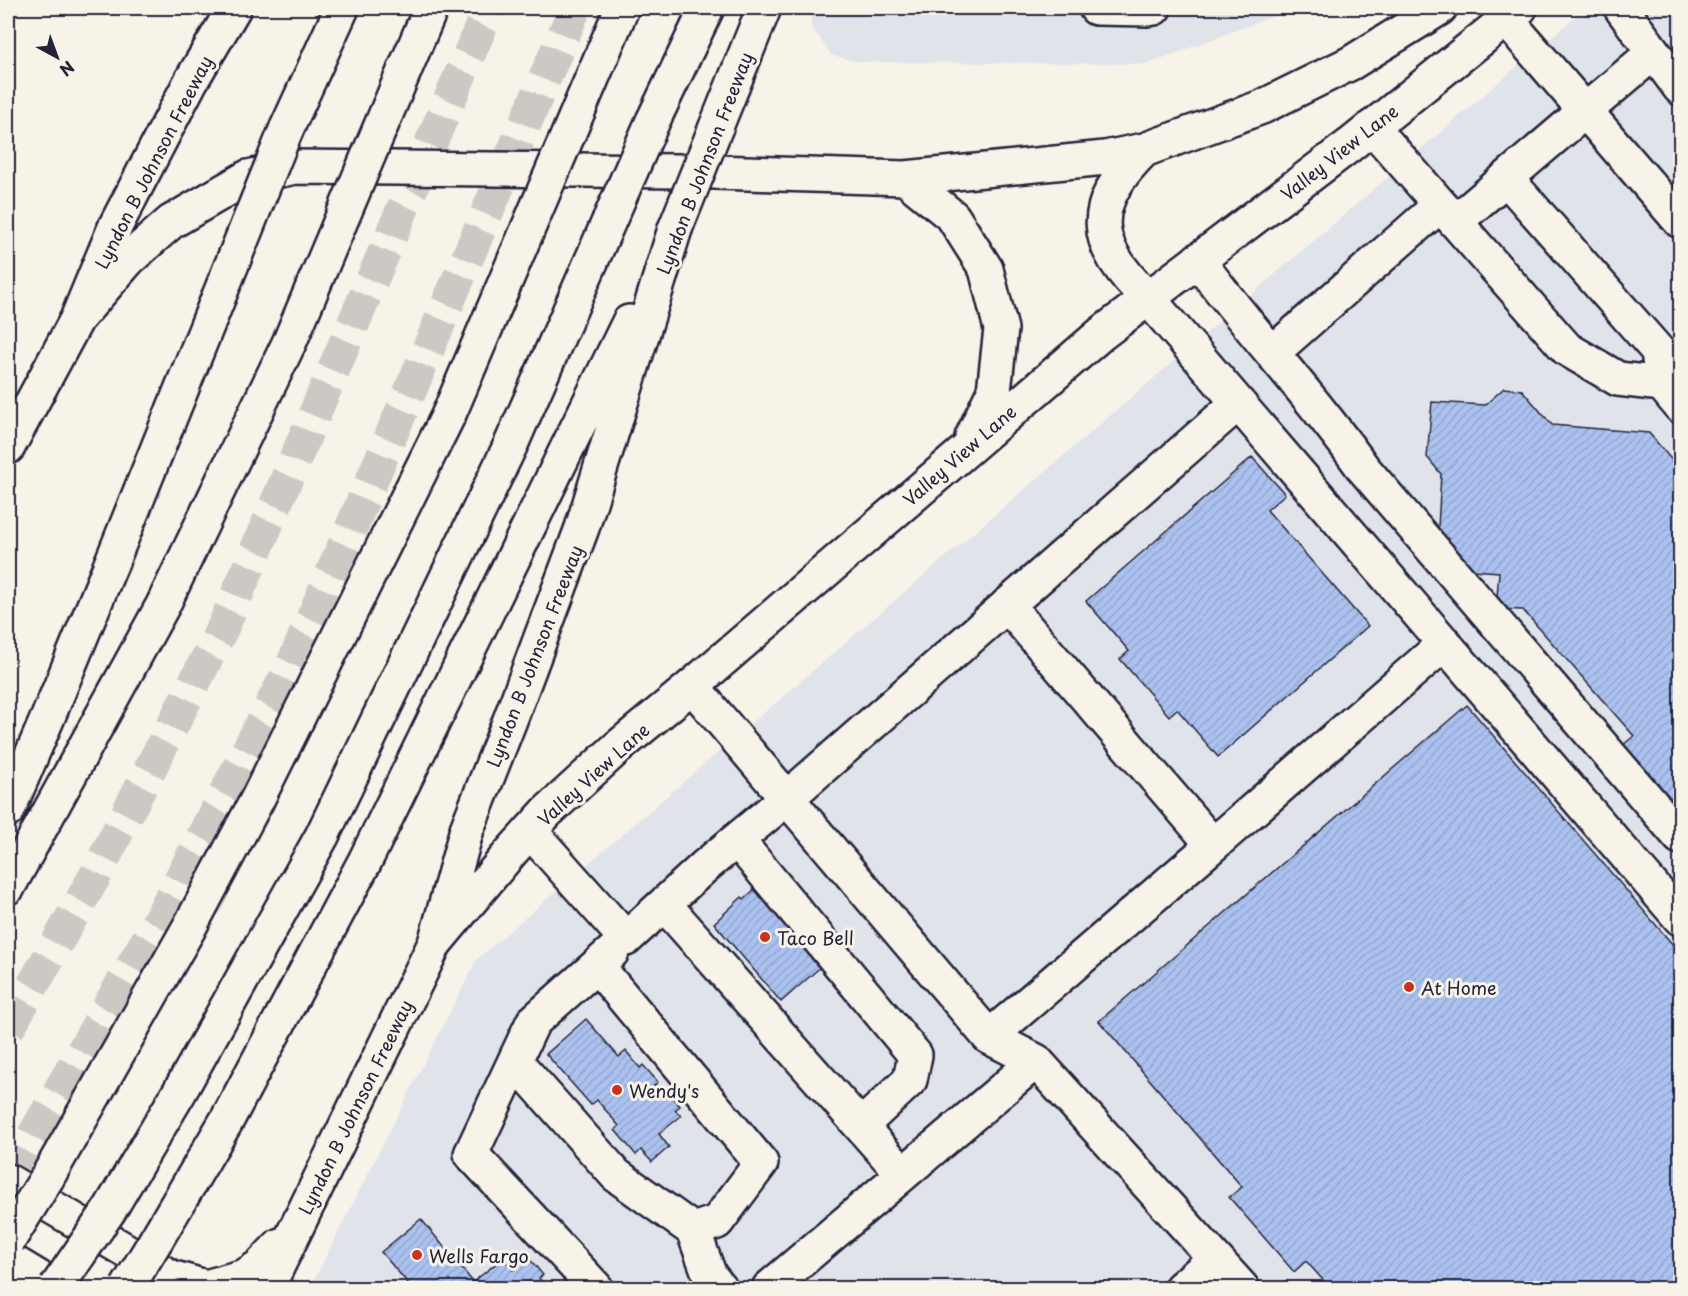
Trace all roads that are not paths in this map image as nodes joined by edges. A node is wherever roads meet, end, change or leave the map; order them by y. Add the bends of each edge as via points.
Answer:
1 (234, 8) edge
2 (342, 8) edge
3 (431, 8) edge
4 (622, 8) edge
5 (707, 8) edge
6 (764, 8) edge
7 (1096, 8) edge
8 (1150, 8) edge
9 (1440, 8) edge
10 (1621, 8) edge
11 (1507, 12) edge
12 (1653, 53) junction
13 (1680, 88) edge
14 (1585, 110) junction
15 (1372, 127) junction
16 (1144, 150) junction
17 (905, 178) junction
18 (1506, 178) junction
19 (1448, 214) junction
20 (1680, 221) edge
21 (675, 229) junction
22 (1198, 260) junction
23 (1148, 298) junction
24 (77, 319) junction
25 (1272, 353) junction
26 (1671, 395) edge
27 (1238, 403) junction
28 (8, 447) edge
29 (968, 447) junction
30 (1007, 605) junction
31 (1444, 643) junction
32 (692, 686) junction
33 (786, 799) junction
34 (8, 810) edge
35 (530, 831) junction
36 (1680, 837) edge
37 (737, 840) junction
38 (1213, 845) junction
39 (8, 887) edge
40 (664, 904) junction
41 (1680, 918) edge
42 (626, 939) junction
43 (435, 943) junction
44 (597, 966) junction
45 (989, 1037) junction
46 (515, 1061) junction
47 (1036, 1061) junction
48 (861, 1126) junction
49 (903, 1174) junction
50 (8, 1180) edge
51 (297, 1227) junction
52 (693, 1230) junction
53 (8, 1241) edge
54 (8, 1258) edge
55 (1215, 1258) junction
56 (56, 1288) edge
57 (127, 1288) edge
58 (267, 1288) edge
59 (596, 1288) edge
60 (720, 1288) edge
61 (769, 1288) edge
62 (1181, 1288) edge
63 (1242, 1288) edge

1 - 24 main road, Lyndon B Johnson Freeway via 116,225
2 - 34 main road, bridge via 286,130
3 - 39 main road, bridge via 290,341 163,605
4 - 53 main road, bridge via 448,414 246,820 189,928
5 - 56 main road, bridge via 652,123 512,442 322,836 111,1209
6 - 21 main road, Lyndon B Johnson Freeway, bridge
7 - 8 main road
9 - 16 main road via 1351,63 1262,107
10 - 12 main road
11 - 14 main road
11 - 15 main road, Valley View Lane
12 - 13 main road
12 - 14 main road
14 - 18 main road
14 - 20 main road
15 - 19 main road
15 - 22 main road, Valley View Lane
16 - 17 main road via 1105,158
16 - 23 main road via 1109,193 1104,228 1107,246 1117,264
17 - 24 main road, Lyndon B Johnson Freeway via 296,167 248,177 171,222 129,259
17 - 29 main road via 953,217 986,269 996,309 1000,329 994,391
18 - 19 main road
18 - 26 main road via 1658,351
19 - 25 main road
19 - 26 main road via 1567,349 1618,379
21 - 43 main road, Lyndon B Johnson Freeway via 582,528 467,829
21 - 57 main road, bridge via 365,861 227,1120
22 - 23 main road, Valley View Lane
22 - 25 main road
23 - 27 main road
23 - 29 main road, Valley View Lane
24 - 28 main road, Lyndon B Johnson Freeway
25 - 36 main road via 1363,468
27 - 30 main road
27 - 31 main road
29 - 32 main road, Valley View Lane
30 - 33 main road
30 - 38 main road
31 - 38 main road
31 - 41 main road
32 - 33 main road
32 - 35 main road, Valley View Lane via 617,748
33 - 37 main road
33 - 45 main road
35 - 42 main road
35 - 43 main road, Valley View Lane
37 - 40 main road
37 - 48 main road via 915,1055 910,1080
38 - 45 main road
40 - 42 main road
40 - 48 main road
42 - 44 main road
43 - 51 main road, Lyndon B Johnson Freeway
44 - 46 main road via 533,1022
44 - 52 main road via 760,1163 717,1222
45 - 47 main road
46 - 52 main road via 616,1175
46 - 59 main road via 471,1154
47 - 49 main road
47 - 55 main road
48 - 49 main road
49 - 61 main road
50 - 51 main road via 171,1277 206,1287 245,1276 260,1266
51 - 58 main road, Lyndon B Johnson Freeway
52 - 60 main road via 710,1276
54 - 56 main road
55 - 62 main road
55 - 63 main road

